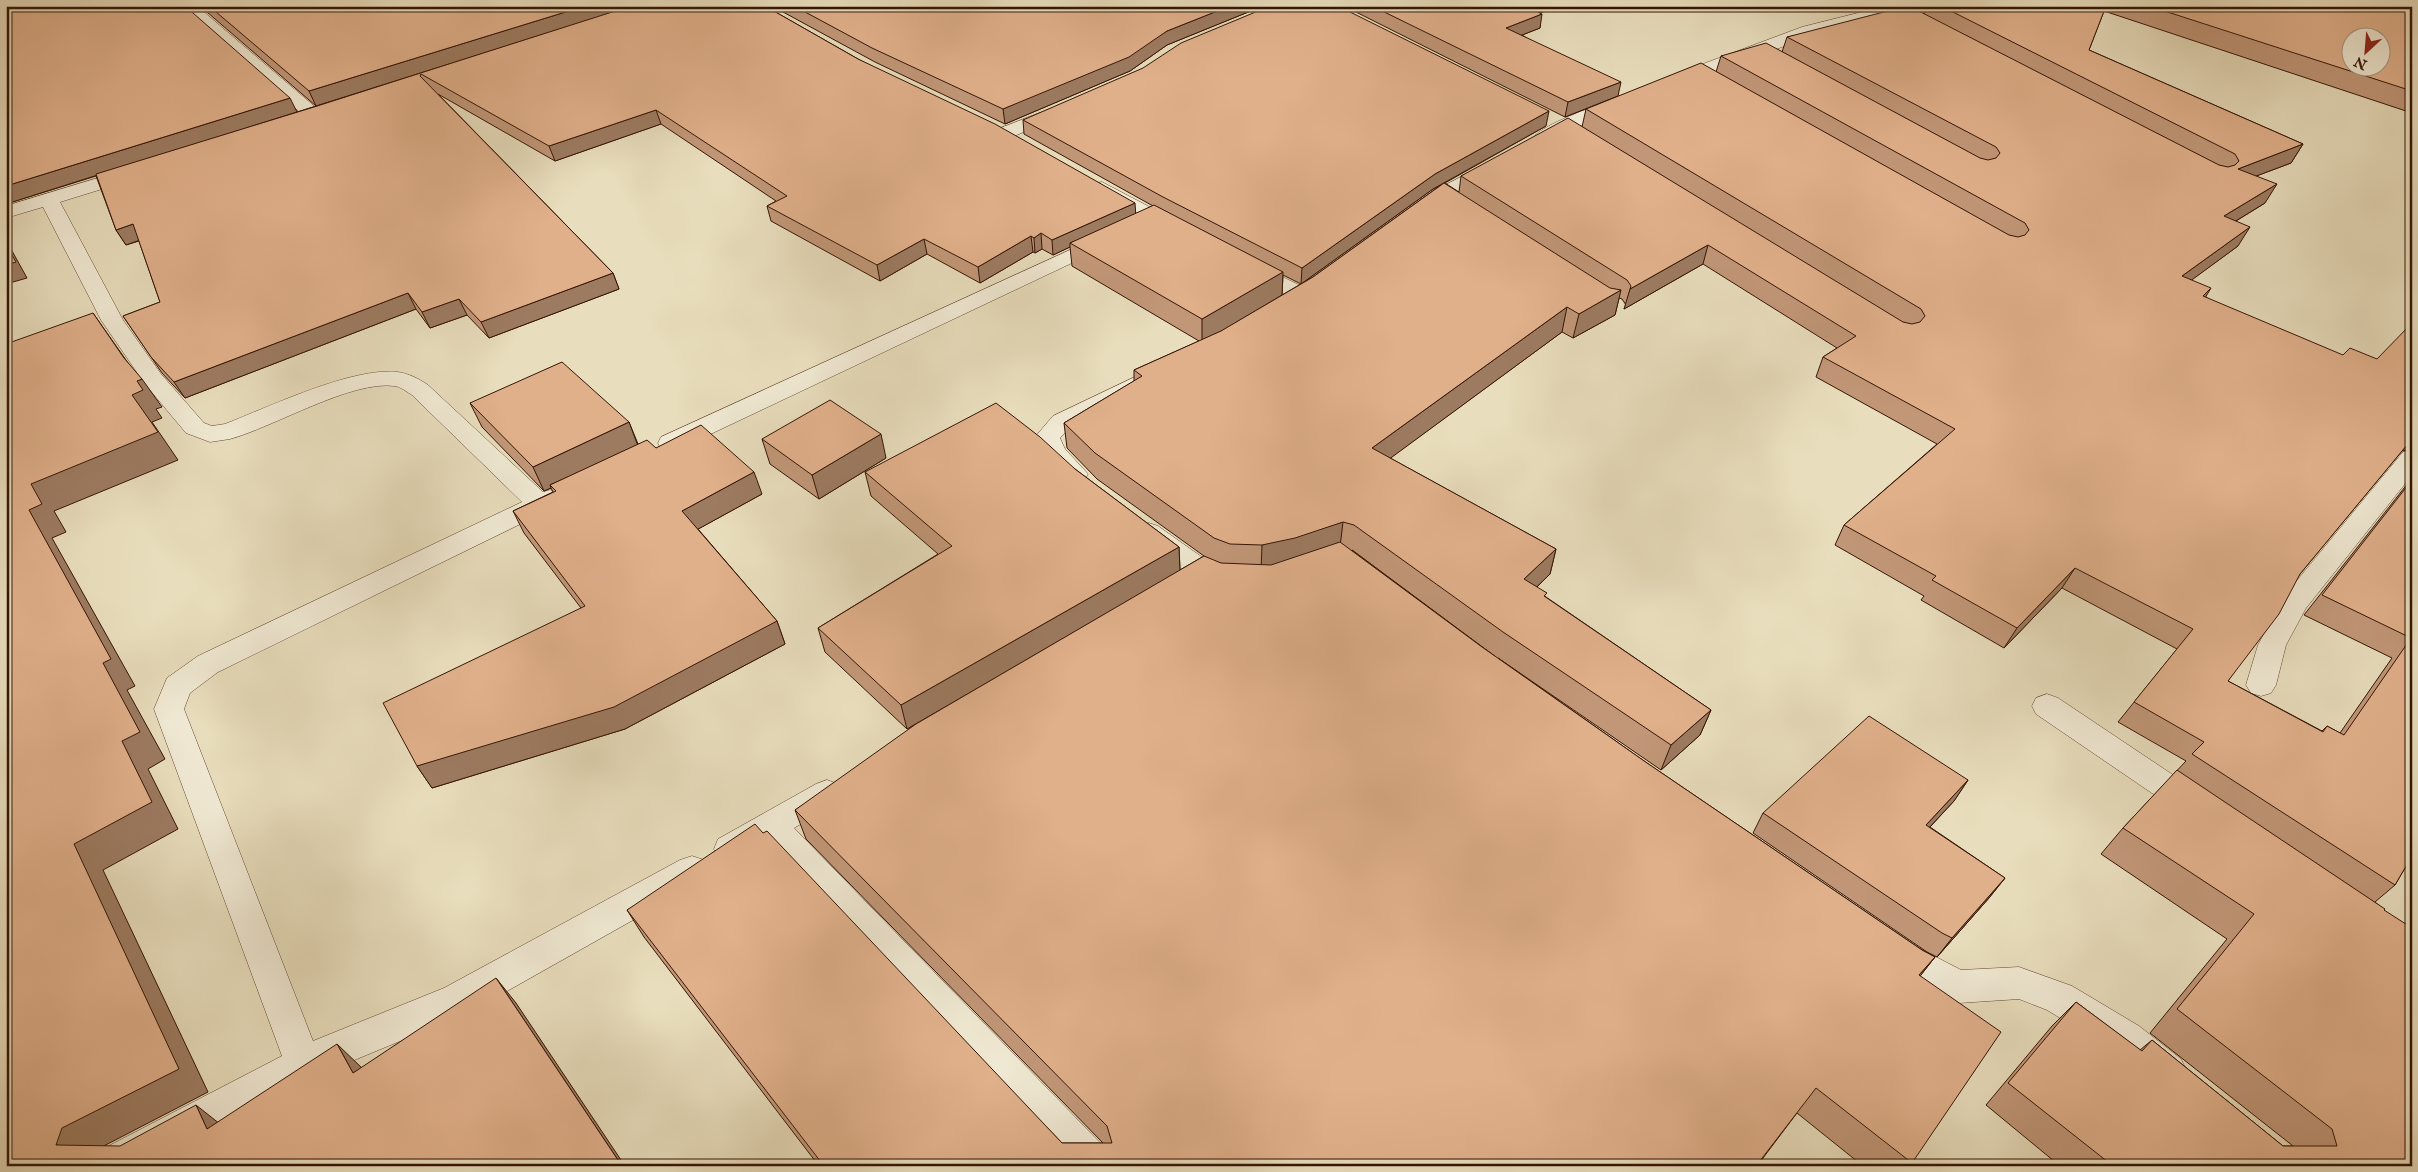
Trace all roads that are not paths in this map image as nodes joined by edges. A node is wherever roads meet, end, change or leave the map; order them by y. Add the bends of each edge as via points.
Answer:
1 (187, 6) edge
2 (1904, 11) edge
3 (1757, 50) junction
4 (1774, 59) edge
5 (1696, 72) junction
6 (1661, 86) edge
7 (1722, 86) edge
8 (1634, 97) edge
9 (1075, 104) edge
10 (334, 110) edge
11 (315, 116) junction
12 (1546, 117) edge
13 (296, 122) edge
14 (987, 125) edge
15 (1564, 126) junction
16 (1004, 134) junction
17 (1581, 136) edge
18 (1021, 143) edge
19 (1523, 149) edge
20 (1506, 158) edge
21 (153, 167) edge
22 (1089, 181) edge
23 (48, 200) junction
24 (6, 212) edge
25 (1410, 217) edge
26 (1156, 218) junction
27 (1190, 236) edge
28 (1233, 258) edge
29 (1341, 267) edge
30 (1302, 295) junction
31 (1278, 310) edge
32 (1159, 373) edge
33 (648, 453) edge
34 (2412, 458) edge
35 (576, 487) edge
36 (1095, 492) edge
37 (540, 504) junction
38 (1126, 514) edge
39 (1251, 582) edge
40 (2261, 685) dead end
41 (2047, 706) dead end
42 (856, 776) edge
43 (2221, 823) edge
44 (771, 826) junction
45 (1866, 932) edge
46 (302, 1064) junction
47 (2194, 1093) edge
48 (111, 1166) edge
49 (1095, 1166) edge

1 - 11 street
2 - 3 street via 1808,31
3 - 4 street
3 - 5 street
5 - 6 street
5 - 7 street
8 - 15 street
9 - 16 street
10 - 11 street
11 - 13 street
12 - 15 street
14 - 16 street
15 - 17 street
15 - 19 street
16 - 18 street
20 - 25 street via 1449,200
21 - 23 street
22 - 26 street
23 - 24 street
23 - 37 street via 112,320 153,379 195,428 210,434 230,431 350,385 395,378 420,390
26 - 27 street
26 - 33 street
28 - 30 street
29 - 30 street
30 - 31 street
32 - 36 street via 1062,421 1047,437 1054,452
34 - 40 street via 2295,602 2272,645
35 - 37 street
37 - 46 street via 216,660 177,686 168,709
38 - 39 street via 1191,579
41 - 43 street
42 - 44 street
44 - 46 street via 457,1000
44 - 49 street
45 - 47 street via 1914,965 1959,987 2019,983 2059,998 2126,1038
46 - 48 street

